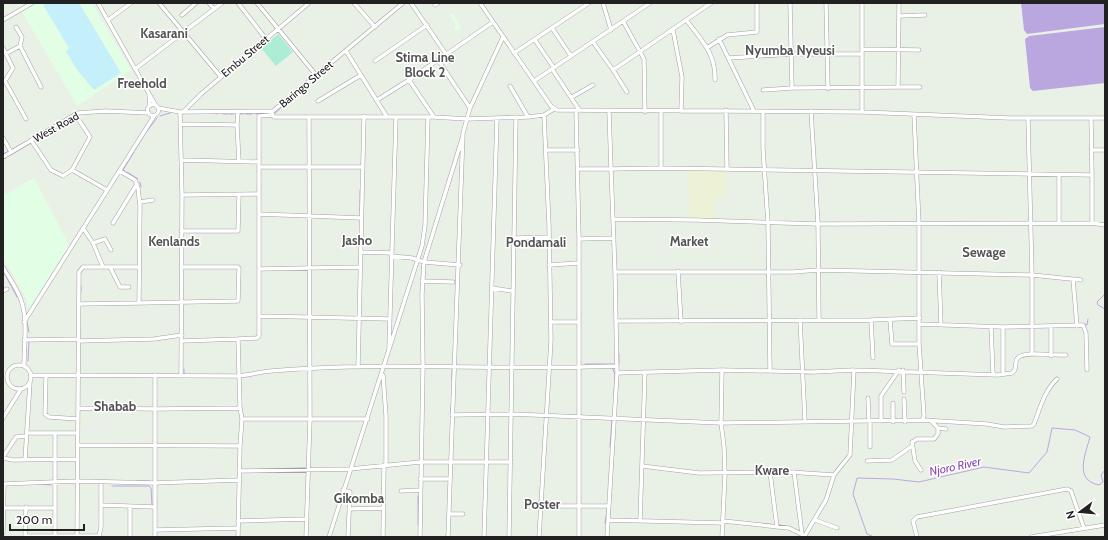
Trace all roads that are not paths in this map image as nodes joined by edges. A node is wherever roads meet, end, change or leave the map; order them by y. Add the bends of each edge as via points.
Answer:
1 (32, 3) edge
2 (98, 3) edge
3 (131, 3) edge
4 (159, 3) edge
5 (196, 3) edge
6 (209, 3) edge
7 (222, 3) edge
8 (238, 3) edge
9 (257, 3) edge
10 (309, 3) edge
11 (354, 3) edge
12 (395, 3) edge
13 (403, 3) edge
14 (411, 3) edge
15 (480, 3) edge
16 (589, 3) edge
17 (603, 3) edge
18 (650, 3) edge
19 (711, 3) edge
20 (758, 3) edge
21 (790, 3) edge
22 (826, 3) edge
23 (862, 3) edge
24 (900, 3) edge
25 (398, 7) junction
26 (214, 9) junction
27 (182, 15) dead end
28 (925, 15) dead end
29 (900, 16) junction
30 (3, 20) edge
31 (108, 20) junction
32 (623, 21) junction
33 (688, 21) junction
34 (493, 22) junction
35 (427, 25) junction
36 (16, 27) dead end
37 (375, 27) junction
38 (278, 28) junction
39 (552, 28) junction
40 (611, 30) junction
41 (673, 30) junction
42 (184, 33) junction
43 (503, 37) junction
44 (266, 39) junction
45 (719, 39) junction
46 (535, 40) junction
47 (594, 42) junction
48 (20, 46) junction
49 (3, 48) edge
50 (707, 48) junction
51 (899, 50) junction
52 (919, 50) dead end
53 (346, 51) junction
54 (640, 51) junction
55 (862, 52) junction
56 (7, 53) junction
57 (514, 53) junction
58 (446, 54) junction
59 (791, 54) junction
60 (827, 54) junction
61 (572, 56) junction
62 (729, 58) junction
63 (438, 60) junction
64 (375, 61) dead end
65 (553, 68) junction
66 (135, 69) junction
67 (613, 70) junction
68 (316, 75) junction
69 (361, 75) junction
70 (221, 77) junction
71 (409, 80) junction
72 (715, 80) dead end
73 (534, 81) junction
74 (593, 85) dead end
75 (510, 86) dead end
76 (41, 87) dead end
77 (898, 87) junction
78 (920, 87) dead end
79 (792, 88) junction
80 (863, 88) junction
81 (828, 89) junction
82 (763, 90) dead end
83 (627, 92) dead end
84 (149, 93) junction
85 (572, 97) junction
86 (377, 100) junction
87 (318, 101) dead end
88 (149, 107) junction
89 (470, 108) junction
90 (158, 109) junction
91 (554, 109) junction
92 (726, 110) junction
93 (578, 111) junction
94 (609, 111) junction
95 (661, 111) junction
96 (682, 111) junction
97 (754, 111) junction
98 (811, 111) junction
99 (137, 112) junction
100 (181, 112) junction
101 (238, 112) junction
102 (645, 112) junction
103 (763, 112) junction
104 (862, 112) junction
105 (271, 113) junction
106 (75, 114) junction
107 (151, 115) junction
108 (544, 115) junction
109 (914, 115) junction
110 (364, 116) junction
111 (309, 117) junction
112 (387, 117) junction
113 (396, 117) junction
114 (434, 117) junction
115 (516, 117) junction
116 (428, 118) junction
117 (497, 118) junction
118 (528, 118) junction
119 (1028, 118) junction
120 (1091, 118) junction
121 (1105, 118) edge
122 (26, 119) dead end
123 (467, 119) junction
124 (180, 124) junction
125 (237, 125) junction
126 (463, 133) junction
127 (3, 138) edge
128 (31, 140) junction
129 (546, 150) junction
130 (578, 150) junction
131 (1092, 150) junction
132 (1105, 150) edge
133 (11, 152) junction
134 (3, 157) edge
135 (181, 160) junction
136 (238, 161) junction
137 (259, 162) junction
138 (259, 167) junction
139 (363, 167) junction
140 (309, 168) junction
141 (662, 168) junction
142 (578, 169) junction
143 (611, 169) junction
144 (72, 170) junction
145 (727, 170) junction
146 (764, 170) junction
147 (120, 171) junction
148 (815, 171) junction
149 (916, 172) junction
150 (1031, 175) junction
151 (1059, 175) junction
152 (1092, 175) junction
153 (137, 184) junction
154 (107, 190) junction
155 (259, 194) junction
156 (182, 195) junction
157 (239, 195) junction
158 (153, 200) dead end
159 (140, 202) junction
160 (259, 214) junction
161 (308, 216) junction
162 (361, 218) junction
163 (613, 219) junction
164 (113, 223) dead end
165 (768, 223) junction
166 (1059, 223) junction
167 (1092, 223) junction
168 (818, 224) junction
169 (919, 224) junction
170 (1031, 224) junction
171 (1105, 225) edge
172 (83, 228) junction
173 (181, 231) junction
174 (549, 237) junction
175 (515, 238) junction
176 (614, 238) junction
177 (580, 239) junction
178 (93, 243) junction
179 (111, 250) dead end
180 (361, 252) junction
181 (391, 254) junction
182 (418, 259) junction
183 (424, 262) junction
184 (579, 263) junction
185 (460, 265) junction
186 (549, 265) junction
187 (182, 266) junction
188 (3, 267) edge
189 (103, 267) junction
190 (110, 267) junction
191 (139, 267) junction
192 (360, 267) junction
193 (308, 268) junction
194 (259, 269) junction
195 (818, 270) junction
196 (678, 271) junction
197 (615, 272) junction
198 (769, 272) junction
199 (919, 272) junction
200 (939, 272) junction
201 (1032, 275) junction
202 (1073, 279) junction
203 (1081, 280) dead end
204 (422, 281) junction
205 (453, 282) dead end
206 (129, 287) dead end
207 (492, 288) junction
208 (512, 291) junction
209 (181, 301) junction
210 (140, 303) junction
211 (79, 304) junction
212 (258, 316) junction
213 (310, 318) junction
214 (360, 318) junction
215 (920, 318) junction
216 (390, 319) junction
217 (770, 320) junction
218 (800, 320) junction
219 (819, 320) junction
220 (871, 320) junction
221 (890, 320) junction
222 (617, 321) junction
223 (24, 322) junction
224 (550, 322) junction
225 (579, 322) junction
226 (681, 322) junction
227 (920, 324) junction
228 (941, 325) junction
229 (1033, 326) junction
230 (1052, 326) junction
231 (1077, 326) junction
232 (991, 327) junction
233 (1003, 327) junction
234 (182, 335) junction
235 (238, 339) junction
236 (24, 340) junction
237 (79, 341) junction
238 (182, 341) junction
239 (919, 344) junction
240 (389, 353) junction
241 (1032, 353) junction
242 (1051, 356) junction
243 (1066, 356) dead end
244 (873, 358) dead end
245 (24, 365) junction
246 (423, 366) junction
247 (454, 366) junction
248 (617, 366) junction
249 (358, 367) junction
250 (385, 367) junction
251 (489, 367) junction
252 (578, 367) junction
253 (512, 368) junction
254 (549, 368) junction
255 (310, 369) junction
256 (722, 370) junction
257 (854, 370) junction
258 (901, 370) junction
259 (1087, 370) dead end
260 (770, 371) junction
261 (803, 371) junction
262 (383, 372) junction
263 (645, 372) junction
264 (921, 372) junction
265 (617, 373) junction
266 (993, 374) junction
267 (1003, 374) junction
268 (31, 375) junction
269 (46, 375) junction
270 (155, 375) junction
271 (79, 376) junction
272 (181, 376) junction
273 (238, 376) junction
274 (5, 379) edge
275 (1057, 379) dead end
276 (30, 382) junction
277 (21, 389) junction
278 (904, 392) dead end
279 (868, 398) dead end
280 (904, 399) dead end
281 (893, 403) dead end
282 (79, 408) junction
283 (240, 408) junction
284 (156, 409) junction
285 (512, 414) junction
286 (452, 415) junction
287 (487, 415) junction
288 (546, 416) junction
289 (3, 418) edge
290 (579, 418) junction
291 (78, 419) junction
292 (242, 419) junction
293 (310, 419) junction
294 (368, 419) junction
295 (614, 420) junction
296 (644, 420) junction
297 (850, 420) junction
298 (922, 420) junction
299 (805, 421) junction
300 (870, 421) junction
301 (881, 421) junction
302 (893, 422) junction
303 (905, 422) junction
304 (931, 422) junction
305 (721, 423) junction
306 (938, 428) junction
307 (946, 429) dead end
308 (55, 433) junction
309 (77, 433) junction
310 (27, 434) junction
311 (77, 445) junction
312 (154, 446) junction
313 (240, 446) junction
314 (912, 446) junction
315 (870, 447) dead end
316 (3, 457) edge
317 (56, 459) junction
318 (77, 459) junction
319 (25, 460) junction
320 (867, 461) dead end
321 (420, 462) junction
322 (451, 462) junction
323 (511, 462) junction
324 (487, 463) junction
325 (385, 465) junction
326 (642, 466) junction
327 (350, 469) junction
328 (308, 470) junction
329 (921, 470) dead end
330 (239, 471) junction
331 (770, 472) junction
332 (794, 472) junction
333 (725, 474) junction
334 (834, 475) junction
335 (420, 479) junction
336 (238, 480) junction
337 (450, 480) junction
338 (77, 481) junction
339 (101, 482) junction
340 (55, 483) junction
341 (154, 483) junction
342 (4, 484) edge
343 (343, 490) junction
344 (401, 490) dead end
345 (420, 490) junction
346 (101, 505) junction
347 (541, 506) junction
348 (579, 506) junction
349 (609, 506) junction
350 (130, 507) junction
351 (154, 507) junction
352 (4, 508) edge
353 (26, 508) junction
354 (55, 508) junction
355 (384, 508) junction
356 (349, 509) junction
357 (449, 514) junction
358 (463, 514) dead end
359 (307, 519) junction
360 (608, 520) junction
361 (815, 520) junction
362 (238, 521) junction
363 (640, 521) junction
364 (723, 522) junction
365 (1105, 525) edge
366 (777, 526) junction
367 (238, 528) junction
368 (837, 528) dead end
369 (1084, 528) junction
370 (155, 530) junction
371 (3, 533) edge
372 (77, 536) edge
373 (804, 536) edge
374 (25, 537) edge
375 (55, 537) edge
376 (130, 537) edge
377 (155, 537) edge
378 (238, 537) edge
379 (306, 537) edge
380 (329, 537) edge
381 (348, 537) edge
382 (383, 537) edge
383 (420, 537) edge
384 (446, 537) edge
385 (484, 537) edge
386 (509, 537) edge
387 (539, 537) edge
388 (580, 537) edge
389 (607, 537) edge
390 (722, 537) edge
391 (917, 537) edge
392 (1031, 537) edge

1 - 30 street
2 - 31 street
3 - 31 street
4 - 42 street
5 - 27 street
6 - 26 street
7 - 26 street
8 - 44 street
9 - 38 street
10 - 38 street, Embu Street
11 - 37 street
12 - 25 street
13 - 25 street, Baringo Street
14 - 35 street
15 - 34 street
16 - 39 street
17 - 40 street
18 - 32 street
19 - 33 street
20 - 45 street via 757,32 732,34
21 - 59 street
22 - 60 street
23 - 55 street
24 - 29 street
25 - 37 street, Baringo Street
26 - 42 street
28 - 29 street
29 - 51 street
31 - 66 street
32 - 40 street
32 - 54 street
33 - 41 street
33 - 50 street
34 - 43 street
34 - 58 street
35 - 58 street
35 - 64 street
36 - 48 street via 22,36
37 - 53 street, Baringo Street
38 - 44 street, Embu Street
38 - 68 street
39 - 46 street
39 - 61 street
40 - 47 street
41 - 54 street
41 - 96 street via 682,77
42 - 66 street
42 - 70 street
43 - 57 street
43 - 89 street
44 - 70 street, Embu Street
45 - 50 street
45 - 62 street
46 - 57 street
46 - 65 street
47 - 61 street
47 - 67 street
48 - 56 street
48 - 76 street
49 - 56 street
50 - 72 street via 714,62
51 - 52 street
51 - 55 street
51 - 77 street
53 - 68 street, Baringo Street
53 - 69 street
54 - 67 street
54 - 102 street via 644,59
55 - 60 street
55 - 80 street
56 - 122 street via 13,69 7,74 5,81
57 - 73 street
58 - 63 street
59 - 60 street
59 - 62 street
59 - 79 street
60 - 81 street
61 - 65 street
62 - 97 street
63 - 71 street
63 - 89 street
65 - 73 street
65 - 85 street
66 - 84 street
67 - 83 street
68 - 105 street, Baringo Street
69 - 86 street
69 - 87 street
70 - 100 street, Embu Street
71 - 86 street
71 - 114 street
73 - 91 street
74 - 85 street
75 - 118 street
77 - 78 street
77 - 80 street
79 - 81 street
79 - 82 street
80 - 81 street
80 - 104 street
84 - 88 street
84 - 90 street
85 - 93 street
86 - 112 street
88 - 90 street, West Road
88 - 99 street, West Road
88 - 107 street
89 - 123 street
90 - 100 street, Baringo Street
90 - 107 street
91 - 93 street
91 - 108 street
92 - 96 street
92 - 97 street
92 - 145 street
93 - 94 street
93 - 130 street
94 - 102 street
94 - 143 street
95 - 96 street
95 - 102 street
95 - 141 street
97 - 103 street
98 - 103 street
98 - 104 street
98 - 148 street
99 - 106 street, West Road
99 - 107 street, West Road
100 - 101 street, Baringo Street
100 - 124 street
101 - 105 street, Baringo Street
101 - 125 street
103 - 146 street
104 - 109 street
105 - 111 street via 274,117
105 - 137 street via 259,116
106 - 128 street, West Road
106 - 144 street via 90,137
107 - 147 street via 149,124
108 - 118 street
108 - 129 street
109 - 119 street
109 - 149 street
110 - 111 street
110 - 112 street
110 - 139 street
111 - 140 street
112 - 113 street
113 - 116 street
113 - 181 street
114 - 116 street
114 - 123 street
115 - 117 street
115 - 118 street
115 - 175 street
116 - 182 street via 425,226
117 - 123 street
117 - 207 street
119 - 120 street
119 - 150 street
120 - 121 street
120 - 131 street
123 - 126 street
124 - 125 street
124 - 135 street
125 - 136 street
126 - 183 street
126 - 185 street
127 - 133 street
128 - 133 street, West Road
128 - 144 street via 53,172 64,176
129 - 130 street
129 - 174 street
130 - 142 street
131 - 132 street
131 - 152 street
133 - 134 street, West Road
135 - 136 street
135 - 156 street
136 - 137 street
137 - 138 street
138 - 140 street
138 - 155 street
139 - 140 street
139 - 162 street
140 - 161 street
141 - 143 street
141 - 145 street
142 - 143 street
142 - 177 street
143 - 163 street
144 - 154 street
145 - 146 street
146 - 148 street
146 - 165 street
147 - 153 street
147 - 154 street
148 - 149 street
148 - 168 street
149 - 150 street
149 - 169 street
150 - 151 street
150 - 170 street
151 - 152 street
151 - 166 street
152 - 167 street
153 - 159 street
153 - 164 street
154 - 172 street
155 - 157 street
155 - 160 street
156 - 157 street
156 - 173 street
157 - 173 street via 238,231
158 - 159 street
159 - 191 street
160 - 161 street
160 - 194 street
161 - 162 street
161 - 193 street
162 - 180 street
163 - 165 street
163 - 176 street
165 - 168 street
165 - 198 street
166 - 167 street
166 - 170 street
167 - 171 street
168 - 169 street
168 - 195 street
169 - 170 street
169 - 199 street
170 - 201 street
172 - 178 street
172 - 223 street
173 - 187 street
174 - 175 street
174 - 186 street
175 - 208 street
176 - 177 street
176 - 197 street
177 - 184 street
178 - 179 street via 105,239
178 - 189 street
180 - 181 street
180 - 192 street
181 - 182 street
181 - 216 street
182 - 183 street
182 - 240 street
183 - 185 street
183 - 204 street
184 - 186 street
184 - 225 street
185 - 247 street
186 - 224 street
187 - 209 street
187 - 209 street via 239,269 238,302
188 - 223 street via 21,300
189 - 190 street
189 - 211 street via 80,269
190 - 191 street
190 - 206 street via 120,287
191 - 210 street
192 - 193 street
192 - 214 street
193 - 194 street
193 - 213 street
194 - 212 street
195 - 198 street
195 - 199 street
195 - 219 street
196 - 197 street
196 - 198 street
196 - 226 street
197 - 222 street
198 - 217 street
199 - 200 street
199 - 215 street
200 - 201 street
200 - 228 street
201 - 202 street
201 - 229 street
202 - 203 street
202 - 231 street
204 - 205 street
204 - 246 street
207 - 208 street
207 - 251 street
208 - 253 street
209 - 210 street
209 - 234 street
210 - 211 street
211 - 237 street
212 - 213 street
212 - 235 street via 258,338
213 - 214 street
213 - 255 street
214 - 216 street
214 - 249 street
215 - 221 street
215 - 227 street
216 - 240 street
217 - 218 street
217 - 226 street
217 - 260 street
218 - 219 street
218 - 261 street
219 - 220 street
220 - 221 street
220 - 244 street
221 - 239 street via 892,344
222 - 226 street
222 - 248 street
223 - 236 street
224 - 225 street
224 - 254 street
225 - 252 street
227 - 228 street
227 - 239 street
228 - 232 street
229 - 230 street
229 - 233 street
229 - 241 street
230 - 231 street
230 - 242 street
231 - 259 street via 1083,325 1086,329
232 - 233 street
232 - 266 street
233 - 267 street
234 - 237 street via 154,339
234 - 238 street
235 - 238 street
235 - 273 street
236 - 237 street
236 - 245 street
237 - 271 street
238 - 272 street
239 - 264 street
240 - 250 street
241 - 242 street
241 - 267 street via 1018,358 1015,371
242 - 243 street
245 - 268 street
245 - 274 street via 10,368
246 - 247 street
246 - 250 street
246 - 321 street
247 - 251 street
247 - 286 street
248 - 252 street
248 - 265 street
249 - 250 street
249 - 255 street
250 - 262 street
251 - 253 street
251 - 287 street
252 - 254 street
252 - 290 street
253 - 254 street
253 - 285 street
254 - 288 street
255 - 273 street via 268,371
255 - 293 street
256 - 260 street
256 - 263 street
256 - 305 street
257 - 258 street
257 - 261 street
257 - 297 street
258 - 264 street
258 - 278 street
258 - 301 street via 881,396
260 - 261 street
261 - 299 street
262 - 294 street
262 - 325 street via 386,416
263 - 265 street
263 - 296 street
264 - 266 street
264 - 298 street via 924,416
265 - 295 street
266 - 267 street
268 - 269 street
268 - 276 street
269 - 271 street
269 - 291 street via 45,414 50,417
270 - 271 street
270 - 272 street
270 - 284 street
271 - 282 street
272 - 273 street
273 - 283 street
274 - 277 street via 14,388
275 - 304 street via 1049,388 1032,426 1004,427
276 - 277 street
276 - 310 street
277 - 289 street
279 - 300 street
280 - 303 street
281 - 302 street
282 - 284 street
282 - 291 street
283 - 284 street
283 - 292 street
284 - 312 street
285 - 287 street
285 - 288 street
285 - 323 street
286 - 287 street
286 - 322 street
287 - 324 street
288 - 290 street
288 - 347 street
290 - 295 street
290 - 348 street
291 - 309 street
292 - 293 street
292 - 313 street
293 - 294 street
293 - 328 street
294 - 327 street
295 - 296 street
295 - 349 street
296 - 305 street
296 - 326 street
297 - 299 street
297 - 300 street
297 - 334 street via 850,456
298 - 303 street
298 - 304 street
299 - 305 street
300 - 301 street
300 - 315 street
301 - 302 street
302 - 303 street
304 - 306 street
305 - 333 street
306 - 307 street
306 - 314 street via 935,438 917,439 912,442
308 - 309 street
308 - 310 street
308 - 317 street
309 - 311 street
310 - 316 street via 16,437
310 - 319 street
311 - 312 street
311 - 318 street
312 - 313 street
312 - 341 street
313 - 330 street
314 - 320 street via 892,460
314 - 329 street
316 - 319 street
317 - 318 street
317 - 319 street
317 - 340 street
318 - 338 street
321 - 322 street
321 - 325 street
321 - 335 street
322 - 324 street
322 - 337 street
323 - 324 street
323 - 386 street
324 - 385 street
325 - 327 street
325 - 355 street
326 - 333 street
326 - 363 street
327 - 328 street
327 - 343 street
328 - 330 street
328 - 359 street
330 - 336 street
331 - 332 street
331 - 333 street
331 - 366 street
332 - 334 street
332 - 373 street
333 - 364 street
334 - 361 street via 826,500
335 - 337 street
335 - 345 street
336 - 341 street
336 - 362 street
337 - 357 street
338 - 339 street
338 - 340 street
338 - 372 street
339 - 341 street
339 - 346 street
340 - 342 street
340 - 354 street
341 - 351 street
342 - 352 street
343 - 356 street via 350,492
343 - 380 street
344 - 345 street
345 - 383 street
346 - 350 street
346 - 372 street via 99,536
347 - 348 street
347 - 387 street
348 - 349 street
348 - 388 street
349 - 360 street
350 - 351 street
350 - 376 street
351 - 370 street
352 - 353 street
352 - 371 street
353 - 354 street
353 - 374 street
354 - 375 street
355 - 356 street
355 - 382 street
356 - 381 street
357 - 358 street
357 - 384 street
359 - 362 street
359 - 379 street
360 - 363 street
360 - 389 street
361 - 368 street
361 - 373 street
362 - 367 street
363 - 364 street
364 - 366 street
364 - 390 street
365 - 369 street
366 - 373 street via 789,528
367 - 370 street
367 - 378 street
369 - 391 street via 1071,490 1067,489 917,517 913,521
369 - 392 street
370 - 377 street
372 - 375 street
374 - 375 street

